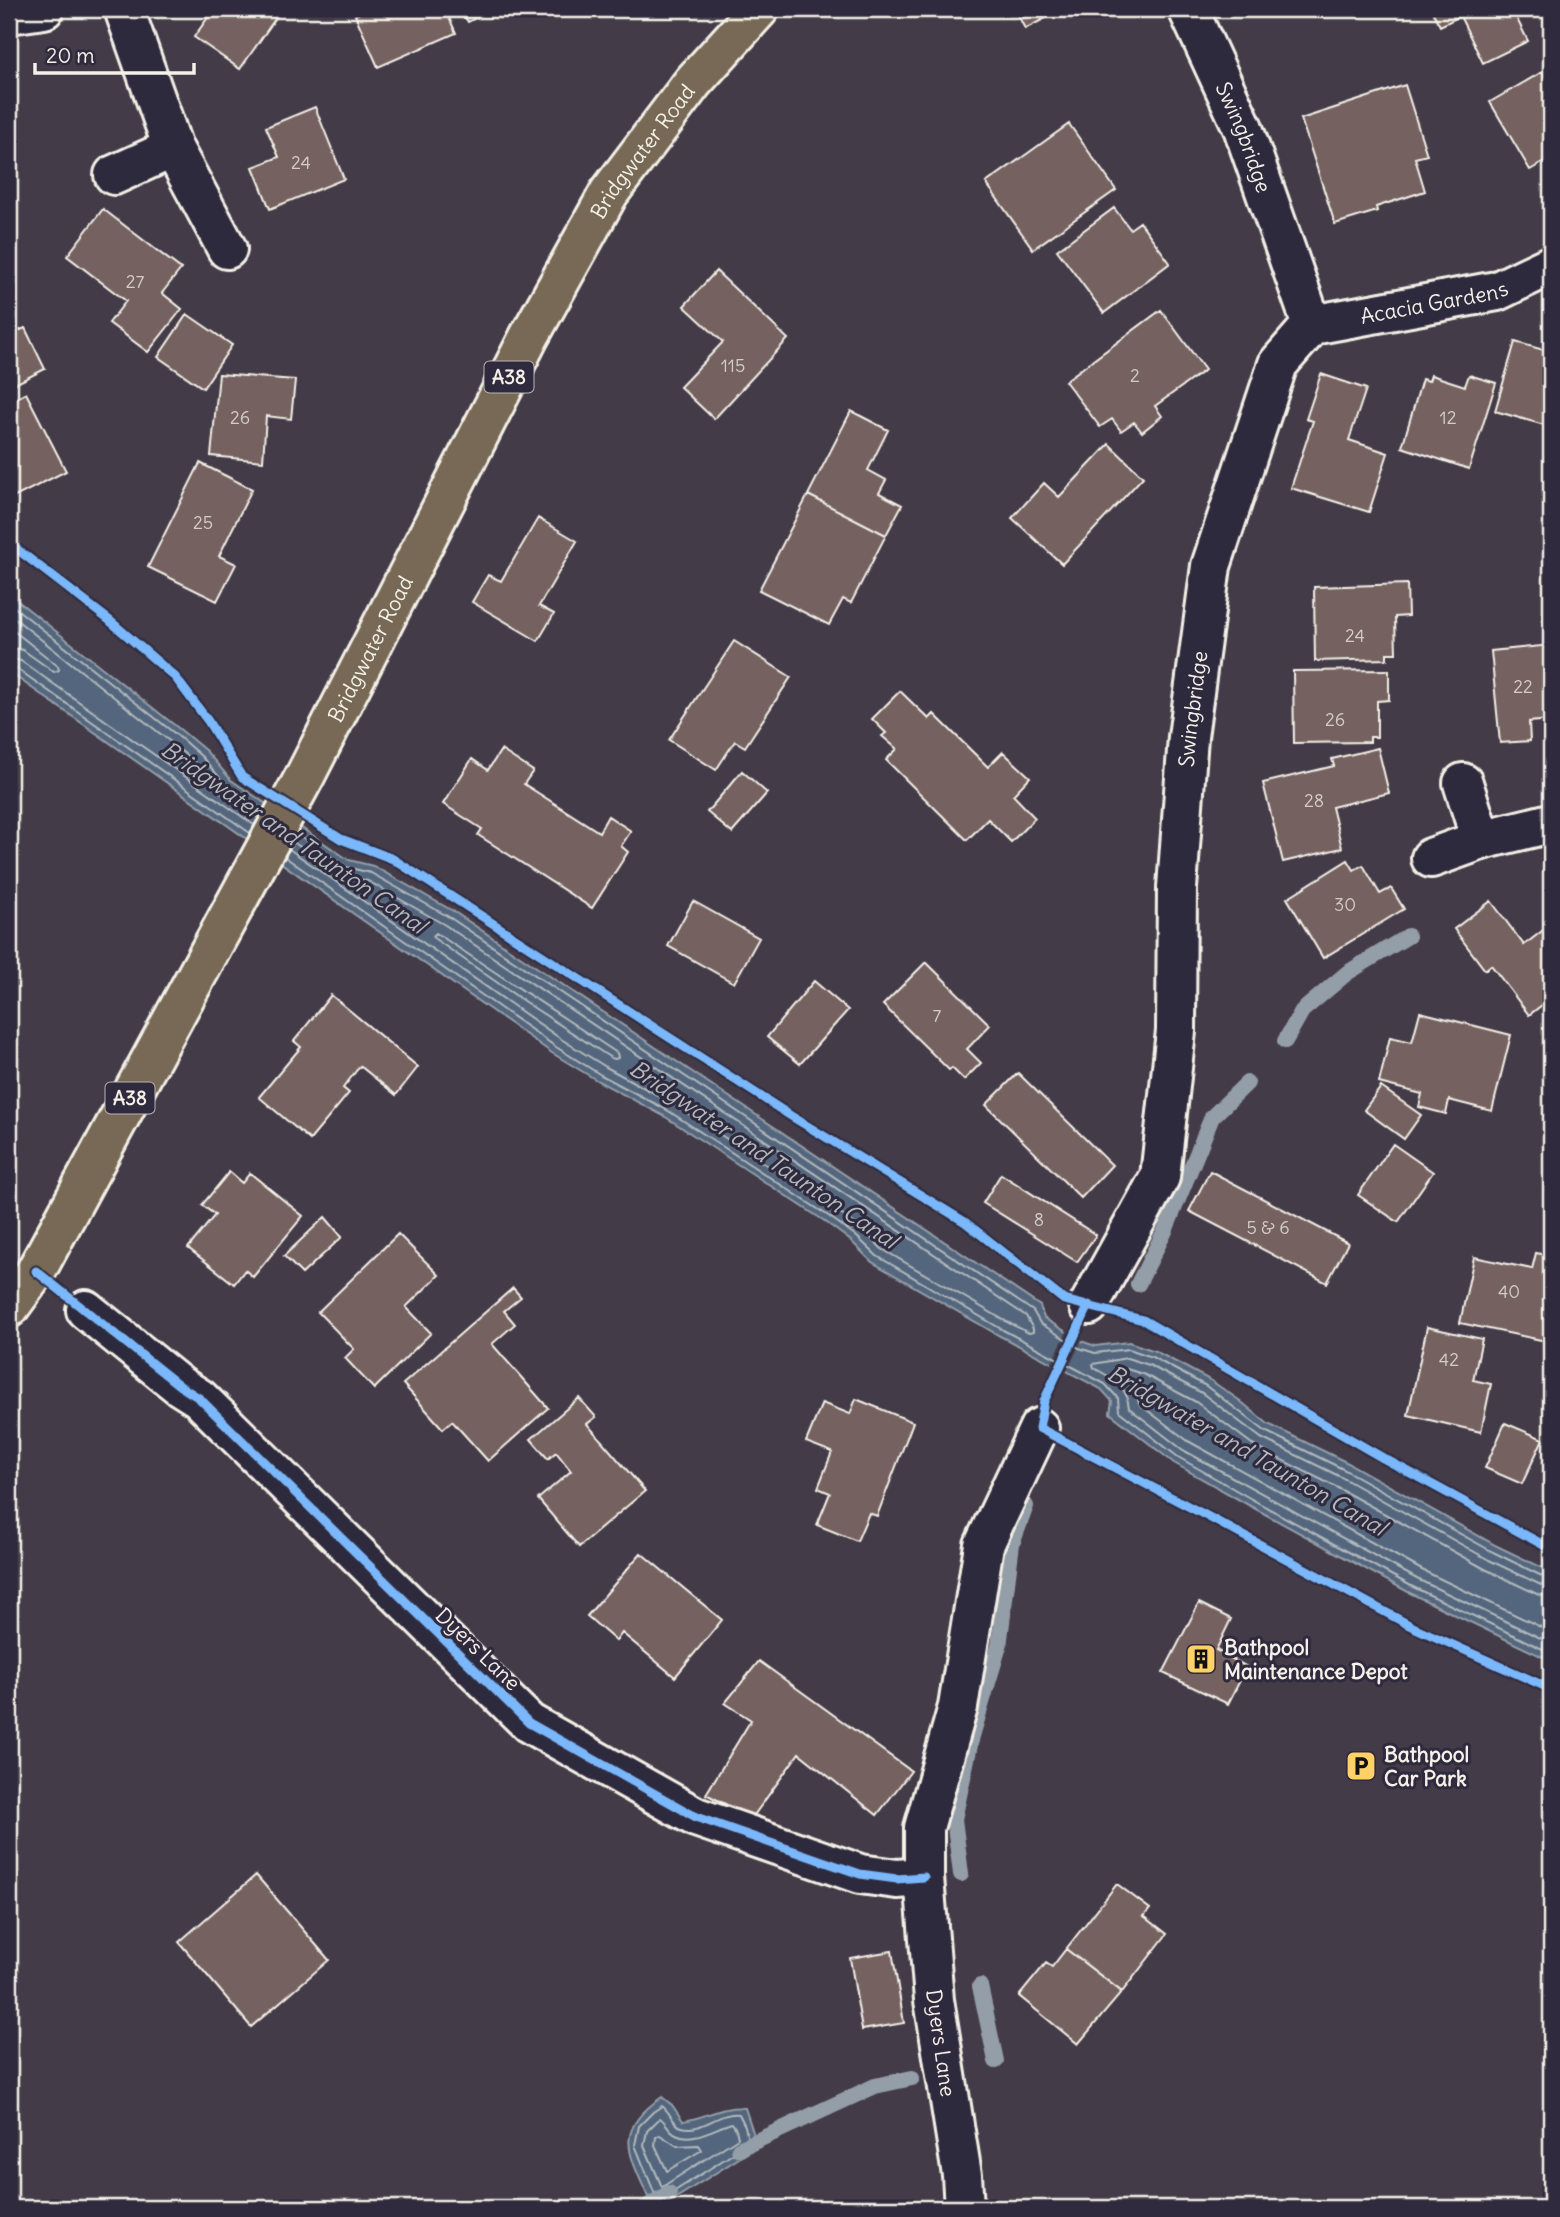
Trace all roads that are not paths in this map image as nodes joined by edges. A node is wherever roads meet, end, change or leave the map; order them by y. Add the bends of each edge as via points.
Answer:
1 (44, 9) edge
2 (124, 9) edge
3 (759, 9) edge
4 (1188, 9) edge
5 (9, 14) edge
6 (173, 148) junction
7 (114, 175) dead end
8 (228, 249) dead end
9 (1551, 265) edge
10 (1311, 325) junction
11 (1463, 783) dead end
12 (1551, 823) edge
13 (1481, 840) junction
14 (1431, 858) dead end
15 (1089, 1305) dead end
16 (9, 1308) edge
17 (86, 1310) dead end
18 (1039, 1428) dead end
19 (924, 1877) junction
20 (964, 2208) edge

1 - 5 street
2 - 6 street
3 - 16 main road, Bridgwater Road / A38 via 693,82 609,193 529,337 305,776 36,1271
4 - 10 street, Swingbridge via 1243,128
6 - 7 street
6 - 8 street
9 - 10 street, Acacia Gardens via 1497,291
10 - 15 street, Swingbridge via 1279,364 1211,566 1188,737 1177,888 1176,1031 1160,1177
11 - 13 street
12 - 13 street
13 - 14 street
17 - 19 street, Dyers Lane via 199,1398 529,1723 695,1817 860,1874
18 - 19 street, Dyers Lane via 984,1545 958,1707 924,1828
19 - 20 street, Dyers Lane via 934,2000

